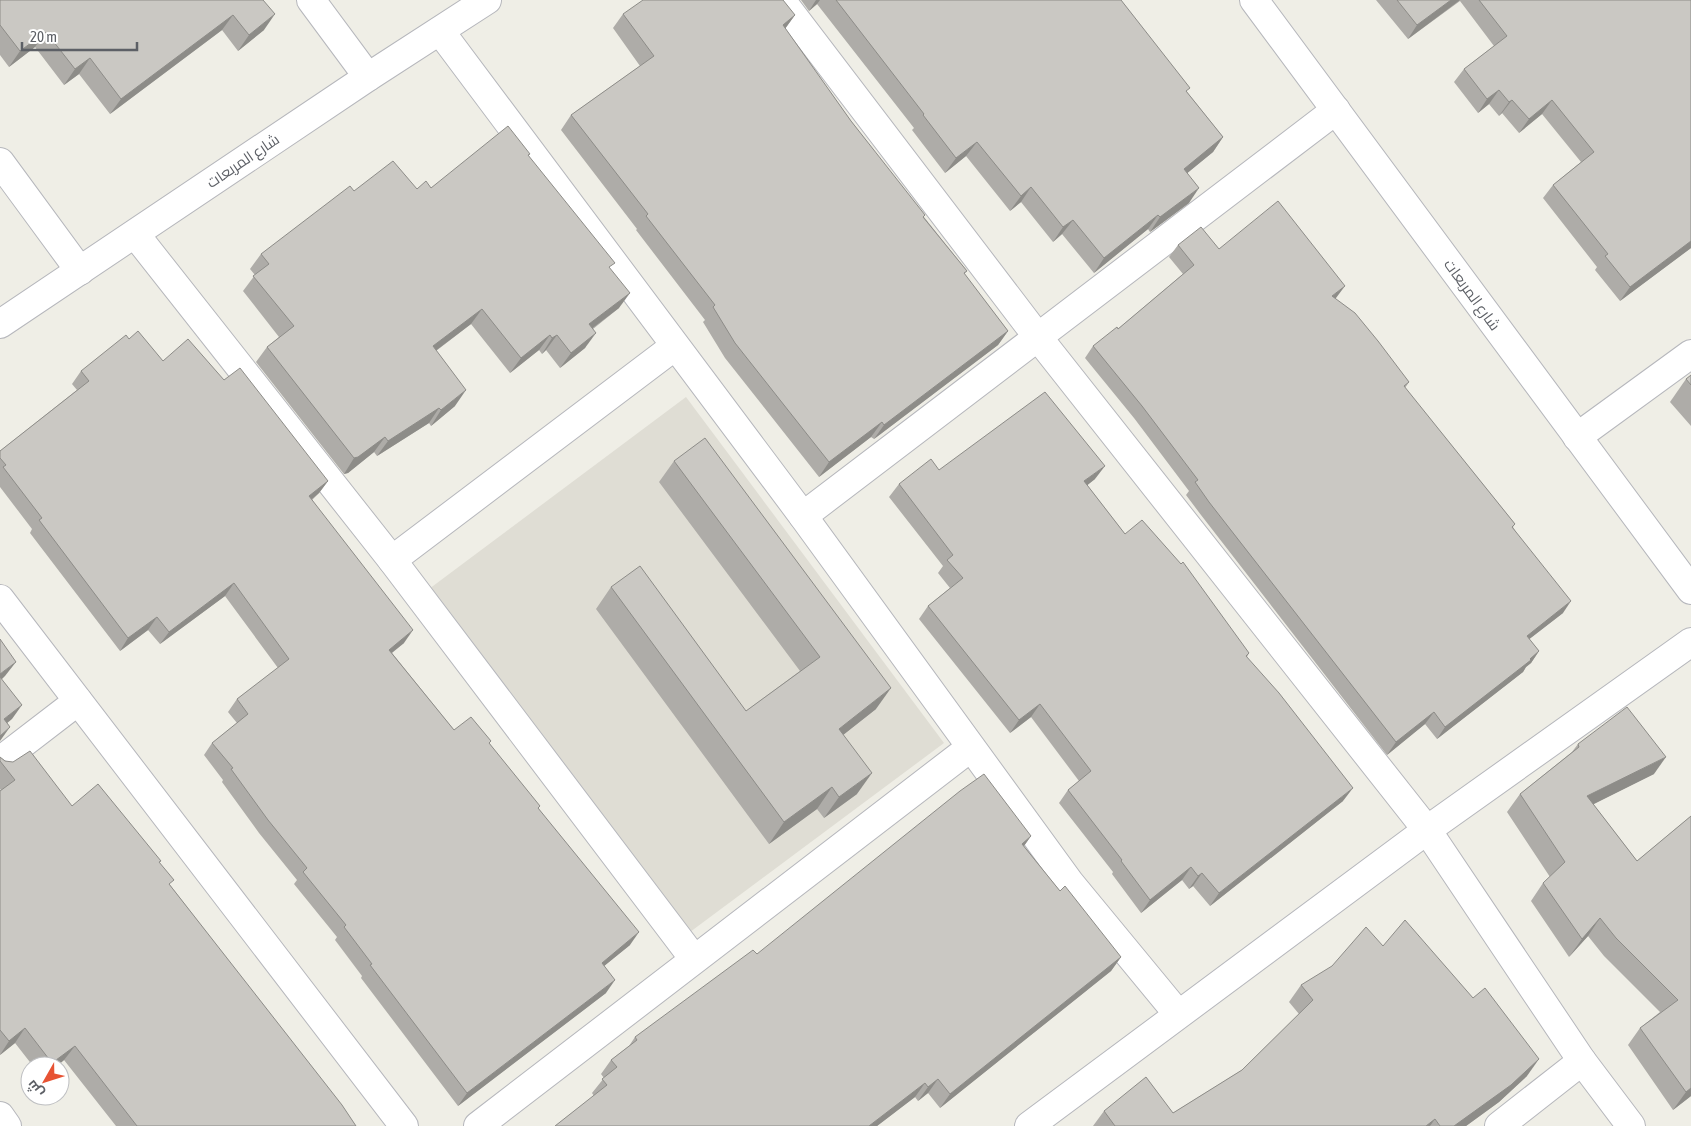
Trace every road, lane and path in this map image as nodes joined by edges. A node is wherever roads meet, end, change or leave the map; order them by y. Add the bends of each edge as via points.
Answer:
1 (312, 0) edge
2 (487, 0) edge
3 (781, 0) edge
4 (1254, 0) edge
5 (440, 31) junction
6 (368, 77) junction
7 (1336, 110) junction
8 (0, 162) edge
9 (135, 234) junction
10 (80, 271) junction
11 (0, 324) edge
12 (1037, 336) junction
13 (675, 346) junction
14 (1691, 354) edge
15 (1577, 437) junction
16 (803, 516) junction
17 (392, 560) junction
18 (1691, 590) edge
19 (0, 599) edge
20 (1691, 642) edge
21 (78, 701) junction
22 (970, 748) junction
23 (0, 761) edge
24 (1427, 830) junction
25 (694, 959) junction
26 (1178, 1014) junction
27 (1582, 1061) junction
28 (0, 1116) edge
29 (8, 1126) edge
30 (404, 1126) edge
31 (478, 1126) edge
32 (1029, 1126) edge
33 (1499, 1126) edge
34 (1631, 1126) edge

1 - 6 street
2 - 5 street, شارع المربعات
3 - 12 street
4 - 7 street, شارع المربعات
5 - 6 street, شارع المربعات
5 - 13 street
6 - 9 street, شارع المربعات
7 - 12 street
7 - 15 street, شارع المربعات
8 - 10 street
9 - 10 street, شارع المربعات
9 - 17 street
10 - 11 street, شارع المربعات
12 - 16 street
12 - 24 street
13 - 16 street
13 - 17 street
14 - 15 street
15 - 18 street, شارع المربعات
16 - 22 street
17 - 25 street
19 - 21 street
20 - 24 street
21 - 23 street
21 - 30 street
22 - 25 street
22 - 26 street via 1070,883
24 - 26 street
24 - 27 street
25 - 31 street
26 - 32 street
27 - 33 street
27 - 34 street
28 - 29 street

